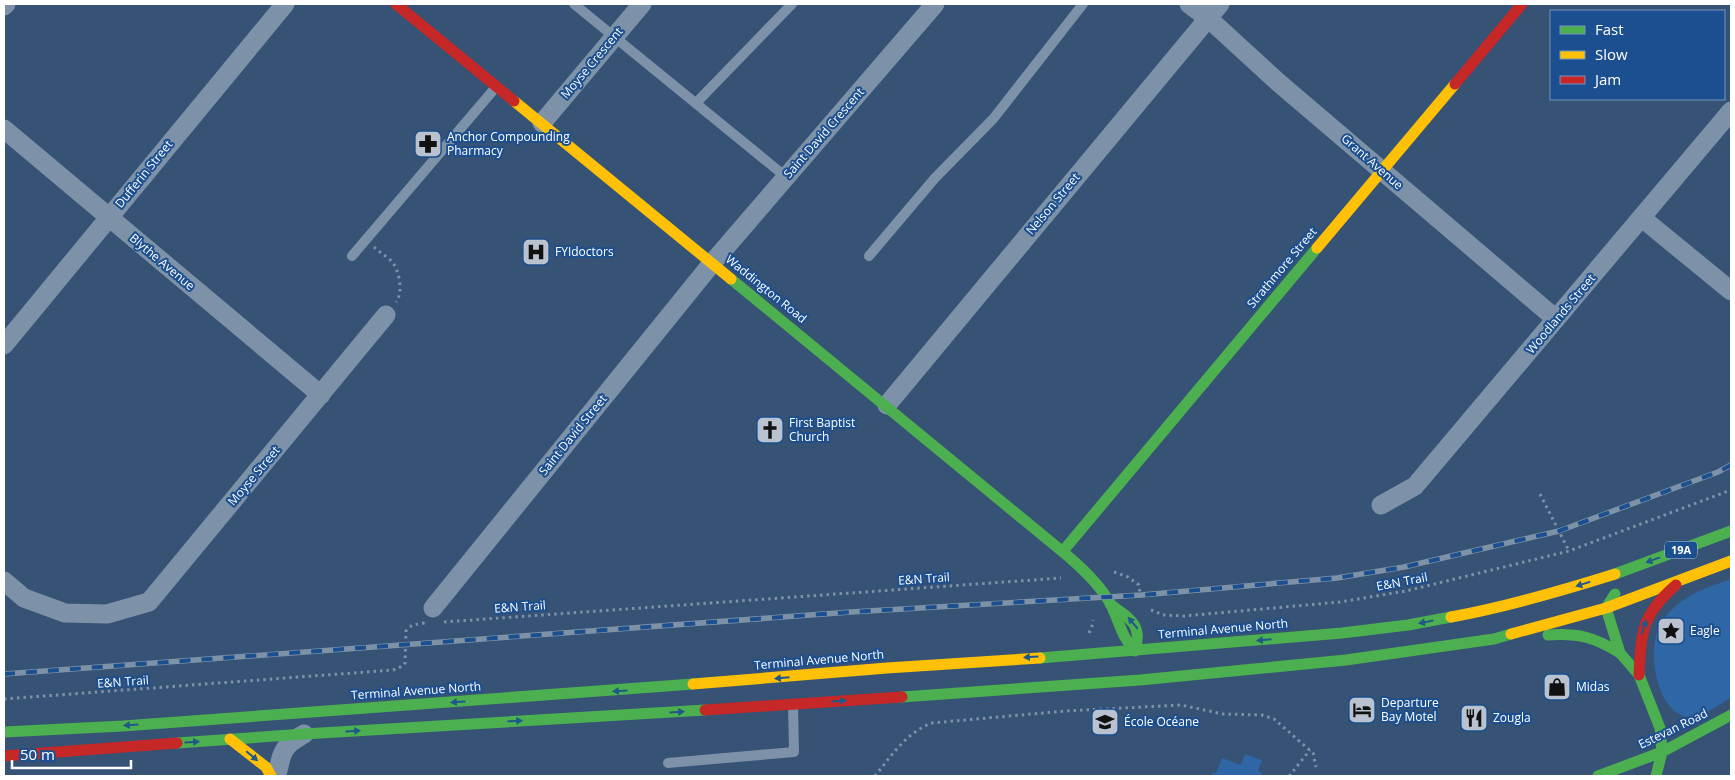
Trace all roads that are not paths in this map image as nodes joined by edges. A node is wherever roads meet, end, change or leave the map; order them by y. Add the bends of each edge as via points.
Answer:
1 (285, 4) edge
2 (396, 4) edge
3 (574, 4) edge
4 (642, 4) edge
5 (792, 4) edge
6 (935, 4) edge
7 (1084, 4) edge
8 (1189, 4) edge
9 (1220, 4) edge
10 (1522, 4) edge
11 (1208, 18) junction
12 (614, 37) junction
13 (496, 86) junction
14 (696, 103) junction
15 (1731, 111) edge
16 (542, 123) junction
17 (4, 129) edge
18 (1382, 171) junction
19 (786, 177) junction
20 (109, 217) junction
21 (1642, 218) junction
22 (352, 256) dead end
23 (868, 256) dead end
24 (713, 262) junction
25 (1731, 291) edge
26 (386, 315) road end
27 (1556, 319) junction
28 (4, 345) edge
29 (321, 395) junction
30 (887, 405) junction
31 (1381, 506) dead end
32 (1731, 531) edge
33 (1063, 551) junction
34 (1731, 561) edge
35 (1630, 569) junction
36 (4, 581) edge
37 (1681, 581) junction
38 (1110, 604) junction
39 (1606, 608) junction
40 (432, 618) road end
41 (1494, 639) junction
42 (1135, 651) junction
43 (1620, 653) junction
44 (1266, 656) dead end
45 (1346, 660) junction
46 (1152, 661) dead end
47 (1125, 663) dead end
48 (1640, 675) junction
49 (1017, 677) dead end
50 (984, 690) junction
51 (793, 704) junction
52 (1731, 715) edge
53 (4, 732) edge
54 (304, 734) junction
55 (230, 739) junction
56 (1662, 752) junction
57 (4, 756) edge
58 (668, 763) dead end
59 (271, 776) edge
60 (276, 776) edge
61 (1598, 776) edge
62 (1656, 776) edge

1 - 20 street, Dufferin Street
2 - 13 main road, Waddington Road
3 - 12 lane
4 - 12 street, Moyse Crescent
5 - 14 lane
6 - 19 street, Saint David Crescent
7 - 23 lane via 992,119 935,178
8 - 11 street, Grant Avenue
9 - 11 street, Nelson Street
10 - 18 main road, Strathmore Street
11 - 18 street, Grant Avenue
11 - 30 street, Nelson Street
12 - 14 lane
12 - 16 street, Moyse Crescent
13 - 16 main road, Waddington Road
13 - 22 lane
14 - 19 lane
15 - 21 street, Woodlands Street
16 - 24 main road, Waddington Road
17 - 20 street, Blythe Avenue
18 - 27 street, Grant Avenue
18 - 33 main road, Strathmore Street
19 - 24 street, Saint David Crescent
20 - 28 street, Dufferin Street
20 - 29 street, Blythe Avenue
21 - 25 street
21 - 27 street, Woodlands Street
24 - 30 main road, Waddington Road
24 - 40 street, Saint David Street
26 - 29 street, Moyse Street
27 - 31 street, Woodlands Street via 1415,486
29 - 36 street, Moyse Street via 150,602 107,614 66,613 24,598
30 - 33 main road, Waddington Road
32 -> 35 main road, 19A
33 - 38 main road, Waddington Road
34 - 37 main road, 19A
35 - 39 main road
35 -> 42 main road, Terminal Avenue North via 1485,611 1408,625
37 - 39 main road, 19A
48 -> 37 main road via 1641,637 1648,616
38 - 42 main road, Waddington Road via 1121,634
42 -> 38 main road, Waddington Road via 1138,630 1133,621
39 - 41 main road
39 - 43 main road
41 - 43 main road via 1577,633 1602,640
41 - 45 main road
42 - 46 main road
42 - 47 main road
42 -> 53 main road, Terminal Avenue North
43 - 48 main road
44 - 45 main road
45 - 50 main road via 1140,680
48 - 56 main road via 1660,728
49 - 50 main road
51 -> 50 main road
54 -> 51 main road
51 - 58 lane via 794,752
52 - 56 main road, Estevan Road
54 - 55 main road
54 - 60 street via 282,753
57 -> 55 main road
55 -> 59 main road via 260,762
56 - 61 main road, Estevan Road
56 - 62 main road

